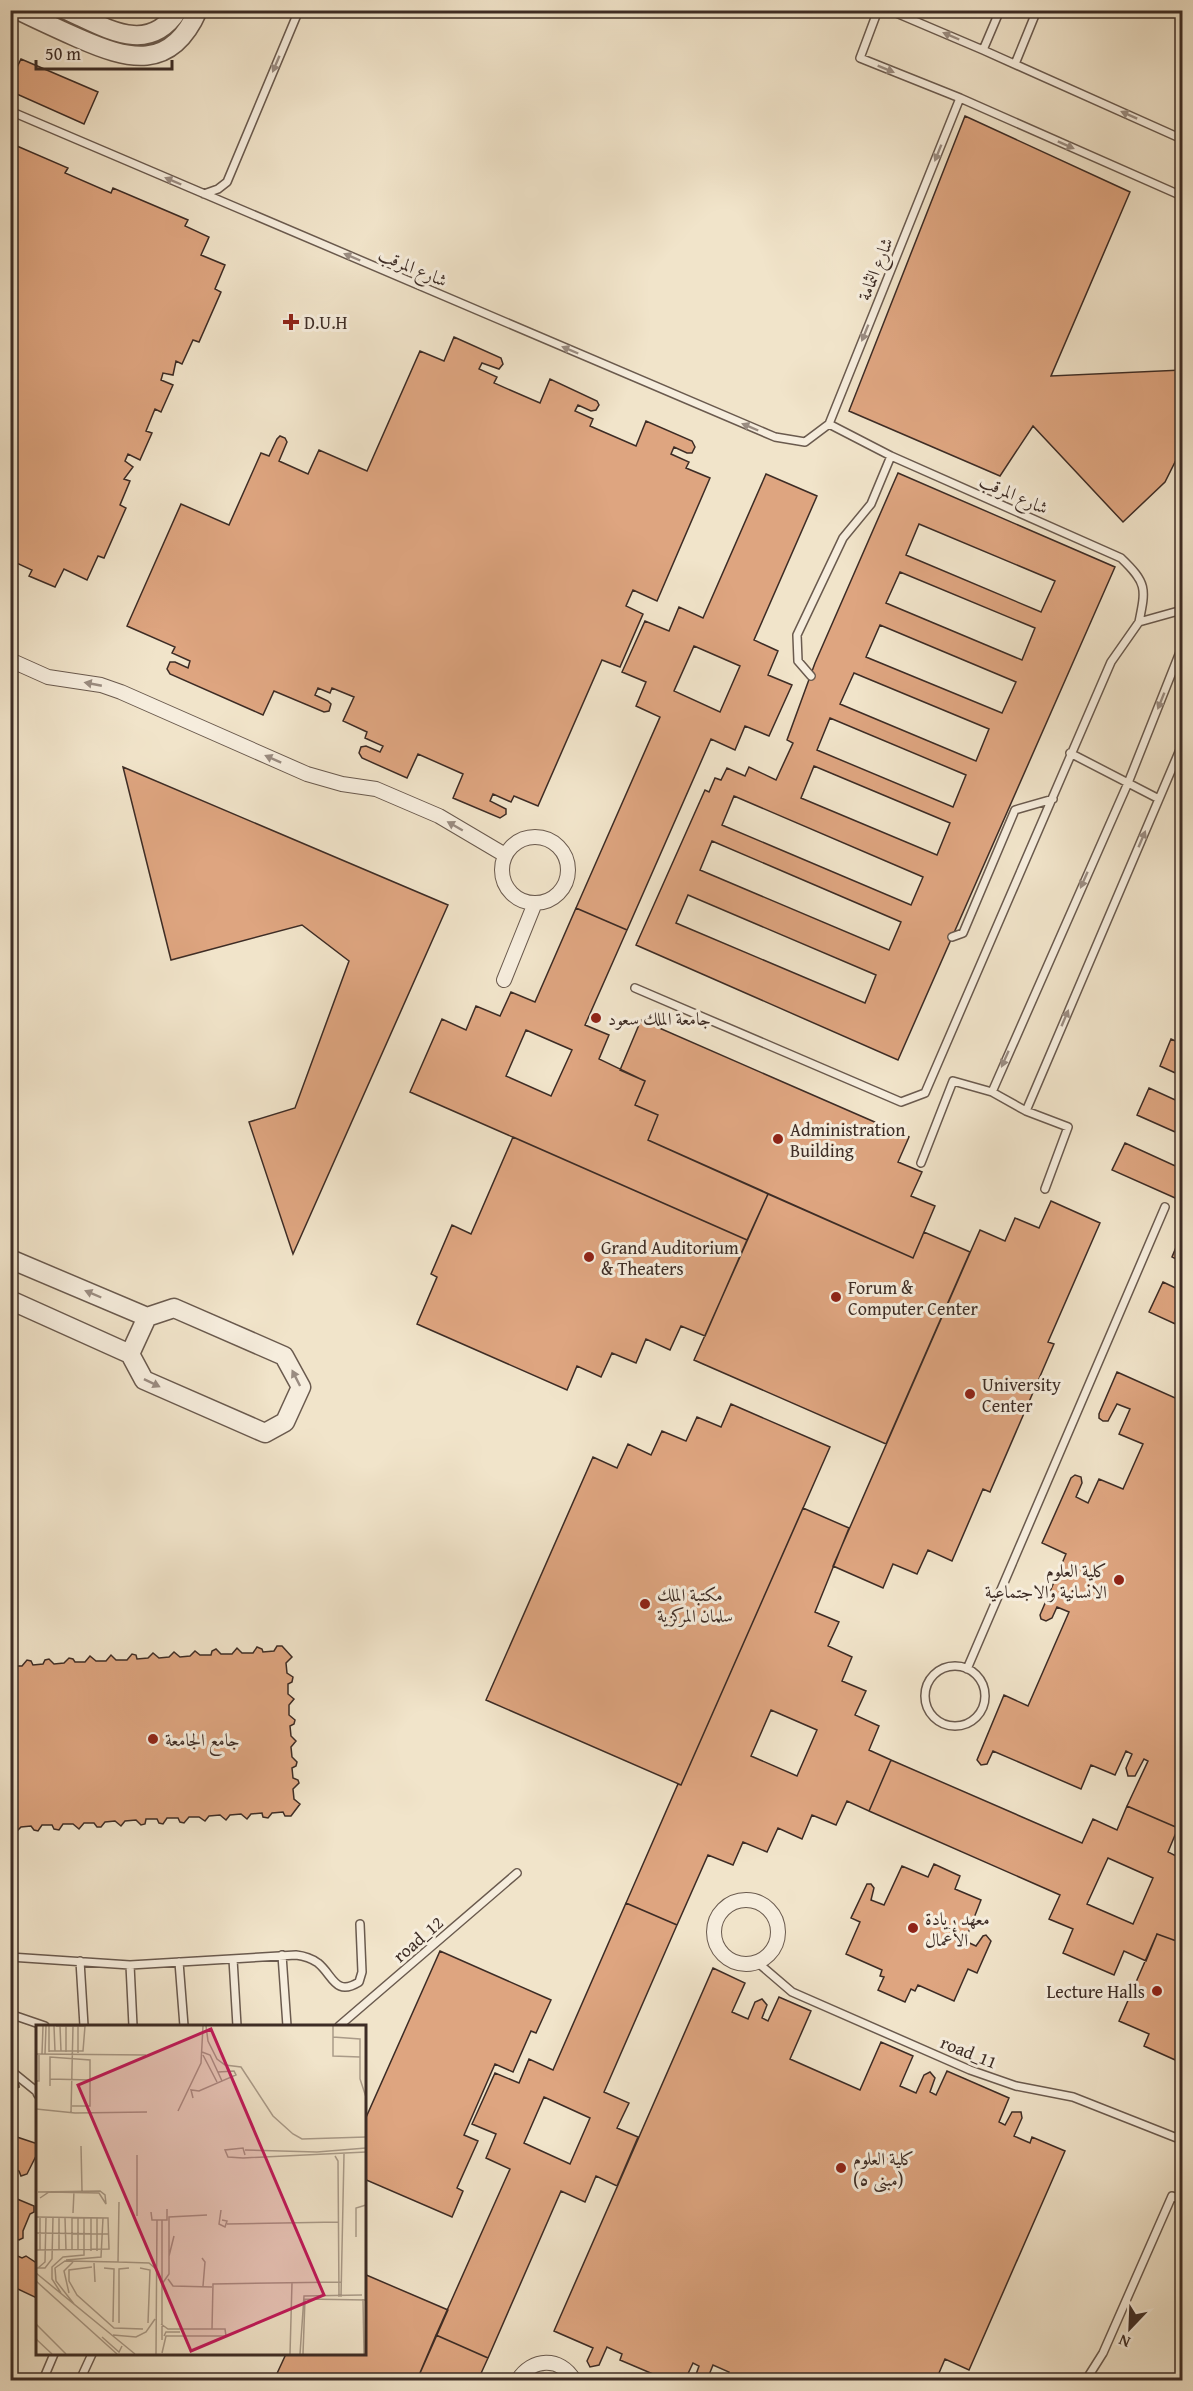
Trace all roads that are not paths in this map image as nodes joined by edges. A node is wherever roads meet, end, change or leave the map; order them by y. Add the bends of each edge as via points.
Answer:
1 (18, 10) edge
2 (66, 10) edge
3 (177, 10) edge
4 (198, 10) edge
5 (299, 10) edge
6 (878, 10) edge
7 (889, 10) edge
8 (999, 10) edge
9 (1037, 10) edge
10 (984, 50) junction
11 (1015, 64) junction
12 (960, 98) junction
13 (10, 111) edge
14 (1182, 139) edge
15 (204, 194) junction
16 (1182, 196) edge
17 (829, 424) junction
18 (891, 456) junction
19 (1182, 610) edge
20 (1139, 622) junction
21 (1182, 647) edge
22 (10, 660) edge
23 (811, 676) dead end
24 (1182, 745) edge
25 (1070, 753) junction
26 (1128, 783) junction
27 (1053, 799) junction
28 (1159, 799) junction
29 (505, 855) junction
30 (535, 903) junction
31 (952, 936) dead end
32 (504, 980) dead end
33 (635, 988) dead end
34 (992, 1092) junction
35 (1026, 1111) junction
36 (921, 1163) dead end
37 (1045, 1189) dead end
38 (1165, 1207) dead end
39 (10, 1259) edge
40 (10, 1300) edge
41 (147, 1317) junction
42 (130, 1354) junction
43 (967, 1669) junction
44 (518, 1873) dead end
45 (360, 1924) dead end
46 (282, 1955) junction
47 (10, 1957) edge
48 (233, 1959) junction
49 (80, 1961) junction
50 (179, 1962) junction
51 (757, 1962) junction
52 (130, 1965) junction
53 (10, 2014) edge
54 (42, 2025) edge
55 (84, 2025) edge
56 (133, 2025) edge
57 (184, 2025) edge
58 (237, 2025) edge
59 (286, 2025) edge
60 (340, 2025) edge
61 (10, 2070) edge
62 (36, 2091) edge
63 (1182, 2140) edge
64 (1182, 2200) edge
65 (54, 2355) edge
66 (92, 2355) edge
67 (43, 2380) edge
68 (80, 2380) edge
69 (518, 2380) edge
70 (574, 2380) edge
71 (1086, 2380) edge

1 - 4 street via 131,57 155,54 175,45
2 - 3 street via 128,36 159,31
5 -> 15 lane via 227,182
6 -> 12 lane via 860,58
10 -> 7 lane
8 - 10 lane
9 - 11 lane
10 - 11 lane
14 -> 11 lane
12 -> 16 lane
12 -> 17 lane, شارع الثمامة
15 -> 13 lane, شارع المرقب
17 -> 15 lane, شارع المرقب via 806,442 775,437
17 - 18 lane, شارع المرقب
18 - 20 lane, شارع المرقب via 1121,558 1138,575 1145,594
18 - 23 lane via 871,504 843,538 797,635 798,661
19 - 20 lane
20 - 25 lane via 1111,662
21 -> 26 lane
29 -> 22 street via 439,816 376,789 307,774 121,692 48,677
24 - 28 lane
25 - 26 lane
25 - 27 lane
26 - 28 lane
26 -> 34 lane
27 - 31 lane via 1015,810 963,933
27 - 33 lane via 925,1093 901,1102
35 -> 28 lane
29 - 30 street via 502,877 506,887 514,896
29 - 30 street via 521,840 541,838 551,842 565,857 563,887 555,896
30 - 32 street
34 - 35 lane
34 - 36 lane via 953,1081
35 - 37 lane via 1068,1127
38 - 43 lane
41 -> 39 street
40 - 42 street
41 - 42 street
42 -> 41 street via 144,1380 265,1433 285,1422 293,1406 301,1387 284,1356 174,1308
43 - 43 lane via 983,1686 984,1704 966,1724 947,1725 926,1704 928,1683 943,1669
44 - 60 lane, road_12
45 - 46 lane via 362,1972 359,1982 351,1987 335,1983 309,1957
46 - 48 lane
46 - 59 lane
47 - 49 lane
48 - 50 lane
48 - 58 lane
49 - 52 lane
49 - 55 lane
50 - 52 lane
50 - 57 lane
51 - 51 street via 773,1950 776,1920 762,1905 742,1900 732,1903 717,1919 714,1940 726,1958 747,1964
51 - 63 lane, road_11 via 792,1992 969,2070 1016,2086 1073,2097
52 - 56 lane
53 - 54 lane
61 - 62 lane
64 - 71 lane via 1172,2196 1103,2353
65 - 67 lane
66 - 68 lane
69 - 70 street via 530,2367 546,2362 562,2366

